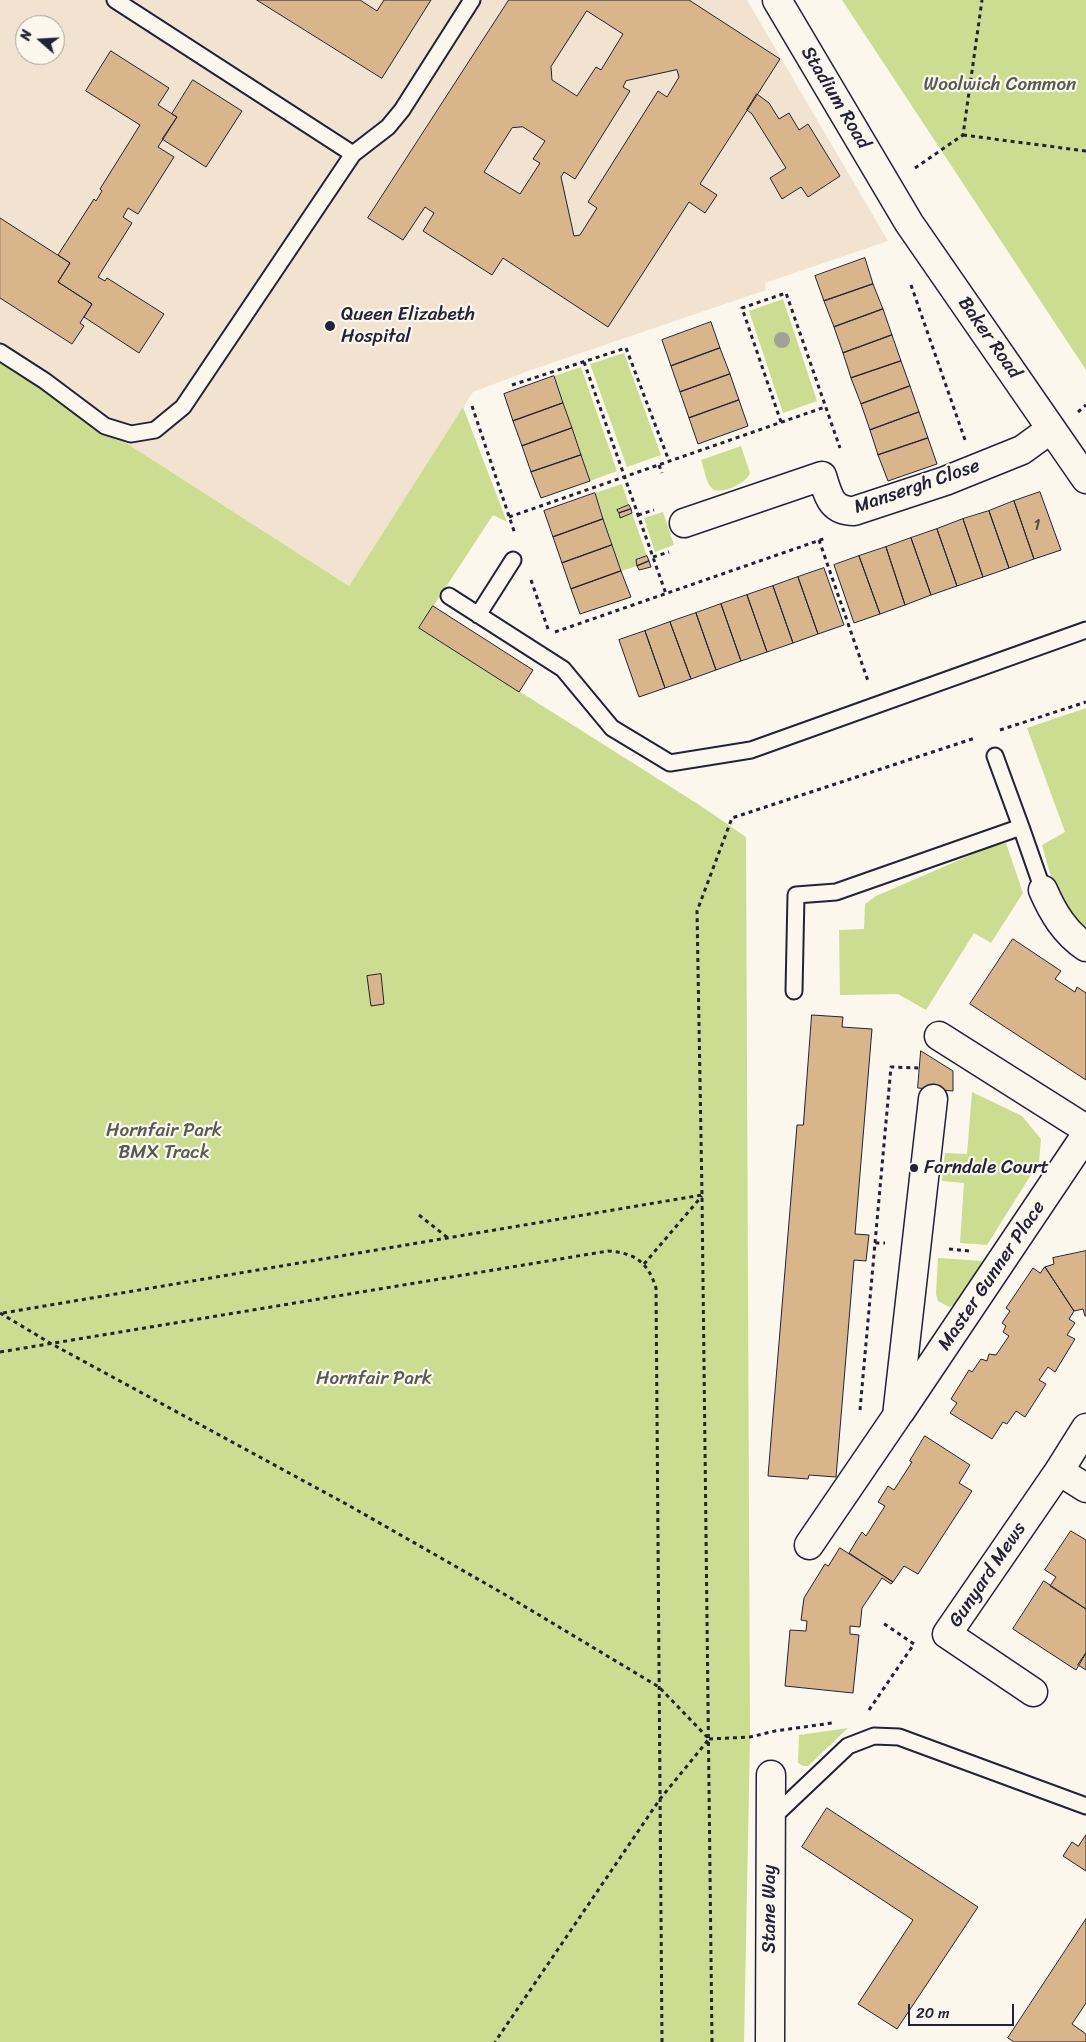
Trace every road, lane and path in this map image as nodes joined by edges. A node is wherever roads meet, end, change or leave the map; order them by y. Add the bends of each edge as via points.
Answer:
1 (115, 0) edge
2 (472, 0) edge
3 (777, 0) edge
4 (982, 0) edge
5 (963, 134) junction
6 (1086, 151) edge
7 (353, 154) junction
8 (910, 171) dead end
9 (893, 196) joint
10 (910, 284) dead end
11 (0, 352) edge
12 (584, 362) junction
13 (512, 385) dead end
14 (472, 406) dead end
15 (1086, 406) edge
16 (825, 407) junction
17 (1075, 414) dead end
18 (781, 422) junction
19 (1051, 429) junction
20 (968, 448) dead end
21 (842, 454) dead end
22 (669, 462) junction
23 (659, 465) junction
24 (662, 473) dead end
25 (624, 477) junction
26 (1086, 479) edge
27 (661, 508) dead end
28 (638, 515) junction
29 (509, 517) junction
30 (684, 523) dead end
31 (516, 535) dead end
32 (828, 537) dead end
33 (819, 540) junction
34 (675, 550) dead end
35 (653, 557) junction
36 (512, 560) dead end
37 (528, 571) dead end
38 (666, 594) junction
39 (449, 596) dead end
40 (478, 615) junction
41 (1086, 630) edge
42 (858, 652) dead end
43 (1086, 702) edge
44 (993, 732) dead end
45 (984, 736) dead end
46 (995, 756) dead end
47 (1021, 827) junction
48 (1043, 890) joint
49 (1086, 947) edge
50 (794, 991) dead end
51 (939, 1036) dead end
52 (920, 1068) dead end
53 (933, 1099) dead end
54 (1086, 1129) edge
55 (1086, 1135) edge
56 (702, 1195) junction
57 (419, 1215) dead end
58 (448, 1238) junction
59 (875, 1243) junction
60 (917, 1246) junction
61 (1005, 1254) junction
62 (644, 1264) junction
63 (0, 1314) edge
64 (50, 1343) junction
65 (0, 1352) edge
66 (897, 1416) junction
67 (859, 1420) dead end
68 (1086, 1428) edge
69 (1059, 1471) junction
70 (1086, 1488) edge
71 (809, 1545) dead end
72 (883, 1623) dead end
73 (659, 1687) junction
74 (1033, 1692) dead end
75 (868, 1712) dead end
76 (833, 1723) dead end
77 (709, 1739) junction
78 (771, 1775) dead end
79 (660, 1799) junction
80 (1086, 1806) edge
81 (771, 1819) junction
82 (495, 2042) edge
83 (662, 2042) edge
84 (712, 2042) edge
85 (770, 2042) edge

1 - 7 lane
2 - 7 lane via 402,110 388,127
3 - 9 street, Stadium Road
4 - 5 path
5 - 6 path
5 - 8 path
7 - 11 lane via 183,407 155,430 131,434 104,426
9 - 19 street, Baker Road
10 - 20 path
12 - 13 path
12 - 22 path via 626,348
12 - 25 path
14 - 29 path
15 - 17 path
16 - 18 path
16 - 18 path via 786,293 742,308
16 - 21 path
18 - 22 path
19 - 26 street, Baker Road
19 - 30 street, Mansergh Close via 1022,450 937,484 854,511 836,507 830,500 822,476
22 - 23 path
23 - 24 path
23 - 25 path
25 - 28 path
25 - 29 path
27 - 28 path
28 - 35 path
29 - 31 path
32 - 33 path
33 - 38 path
33 - 42 path
34 - 35 path
35 - 38 path
36 - 40 lane
37 - 38 path via 550,634
39 - 40 lane
40 - 41 lane via 563,669 612,728 670,763 751,750
43 - 44 path
45 - 56 path via 732,818 697,911
46 - 47 lane
47 - 48 lane
47 - 50 lane via 836,892 796,895
48 - 49 street via 1055,917
51 - 54 street
52 - 59 path via 891,1067
53 - 60 street, Master Gunner Place
55 - 61 street, Master Gunner Place
56 - 58 path
56 - 62 path
56 - 77 path
57 - 58 path
58 - 63 path
59 - 60 path
59 - 67 path
60 - 61 path
60 - 66 street, Master Gunner Place
61 - 66 street, Master Gunner Place
62 - 64 path via 633,1256 608,1252
62 - 73 path via 656,1288
63 - 64 path
64 - 65 path
64 - 73 path via 348,1505
66 - 71 street, Master Gunner Place
68 - 69 street, Gunyard Mews
69 - 70 street
69 - 74 street, Gunyard Mews via 947,1634
72 - 75 path via 914,1644
73 - 77 path
73 - 79 path
76 - 77 path via 750,1737
77 - 79 path
77 - 84 path
78 - 81 street, Stane Way
79 - 82 path
79 - 83 path
80 - 81 lane via 899,1737 874,1736 848,1746
81 - 85 street, Stane Way

